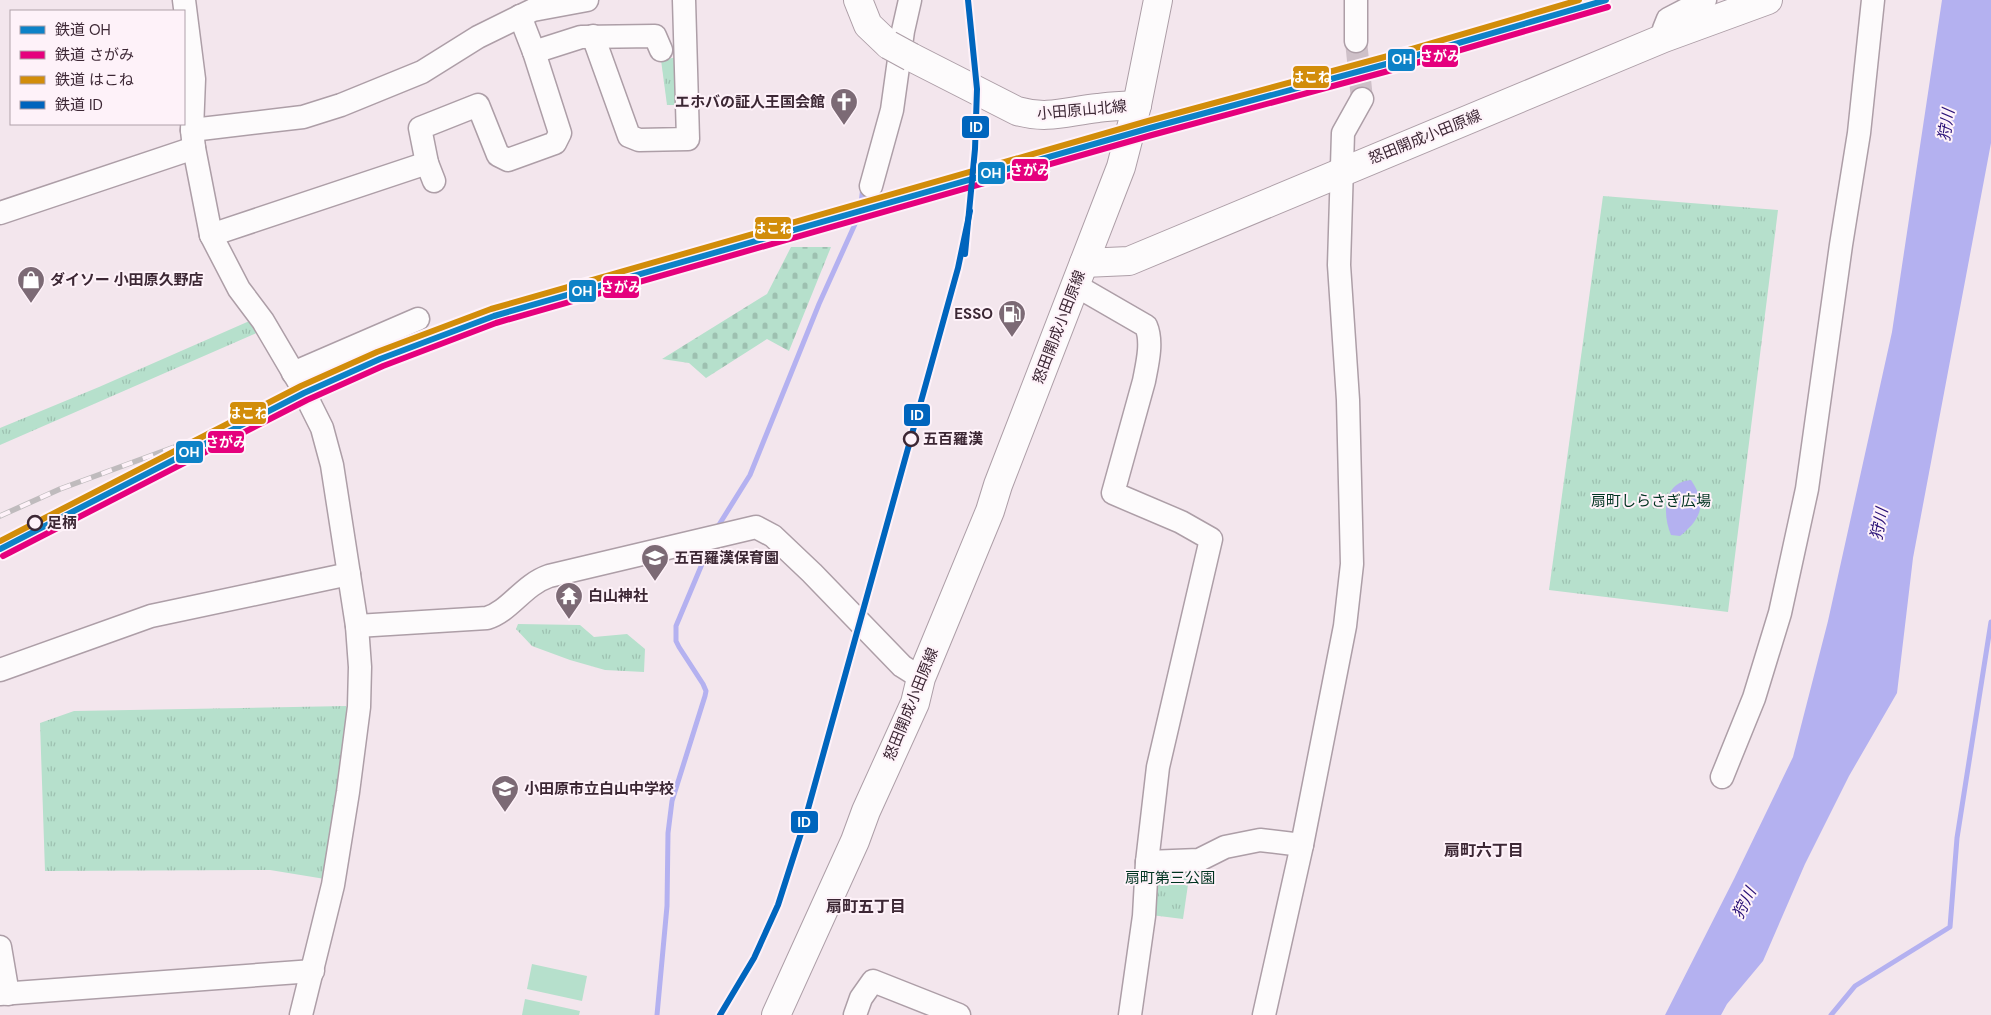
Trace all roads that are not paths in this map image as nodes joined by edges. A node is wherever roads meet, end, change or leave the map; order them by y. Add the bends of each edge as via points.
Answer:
1 (184, 0) edge
2 (587, 0) edge
3 (684, 0) edge
4 (858, 0) edge
5 (910, 0) edge
6 (1158, 0) edge
7 (1356, 0) edge
8 (1706, 0) edge
9 (1768, 0) edge
10 (1873, 0) edge
11 (520, 16) junction
12 (593, 36) junction
13 (1664, 38) junction
14 (1356, 41) tunnel mouth
15 (661, 50) dead end
16 (534, 52) junction
17 (1362, 99) tunnel mouth
18 (1137, 104) junction
19 (193, 139) junction
20 (1342, 171) junction
21 (871, 186) dead end
22 (0, 213) edge
23 (211, 235) junction
24 (1080, 274) junction
25 (418, 319) dead end
26 (293, 373) junction
27 (350, 574) junction
28 (357, 626) junction
29 (0, 670) edge
30 (921, 678) junction
31 (1722, 777) dead end
32 (1302, 844) junction
33 (1147, 862) junction
34 (0, 947) edge
35 (313, 971) junction
36 (4, 994) edge
37 (301, 1015) edge
38 (776, 1015) edge
39 (855, 1015) edge
40 (959, 1015) edge
41 (1130, 1015) edge
42 (1264, 1015) edge

1 - 19 street via 194,80
2 - 11 street via 533,10
3 - 12 street via 688,139 640,140 629,136
4 - 18 main road, 小田原山北線 via 868,25 900,51 1017,111 1042,117
5 - 21 street via 892,110
6 - 18 main road, 小田原山北線
7 - 14 street
8 - 13 street via 1668,19
9 - 13 main road, 怒田開成小田原線
10 - 31 street via 1859,133 1807,489 1780,613 1754,698
11 - 16 street
11 - 19 street via 478,37 422,72 341,105 303,117
12 - 15 street via 655,36
12 - 16 street
13 - 20 main road, 怒田開成小田原線
16 - 23 street via 560,133 555,143 508,160 498,155 478,105 420,128 430,172
17 - 20 street via 1344,133
18 - 24 main road, 小田原山北線 via 1121,167
19 - 22 street
19 - 23 street
20 - 24 main road, 怒田開成小田原線 via 1129,261
20 - 32 street via 1340,266 1348,400 1352,564 1345,626
23 - 26 street via 239,289 263,321
24 - 30 main road, 怒田開成小田原線 via 990,511
24 - 33 street via 1146,326 1148,332 1144,381 1113,493 1212,539 1158,766
25 - 26 street
26 - 27 street via 322,428 330,453
27 - 28 street
27 - 29 street via 151,616
28 - 30 street via 487,618 497,615 530,585 549,576 756,527 768,532 902,666
28 - 35 street via 359,707 333,884
30 - 38 main road, 怒田開成小田原線 via 915,703
32 - 33 street via 1260,840 1225,846 1199,860
32 - 42 street
33 - 41 street via 1144,916
34 - 36 street
35 - 36 street
35 - 37 street
39 - 40 street via 873,980

